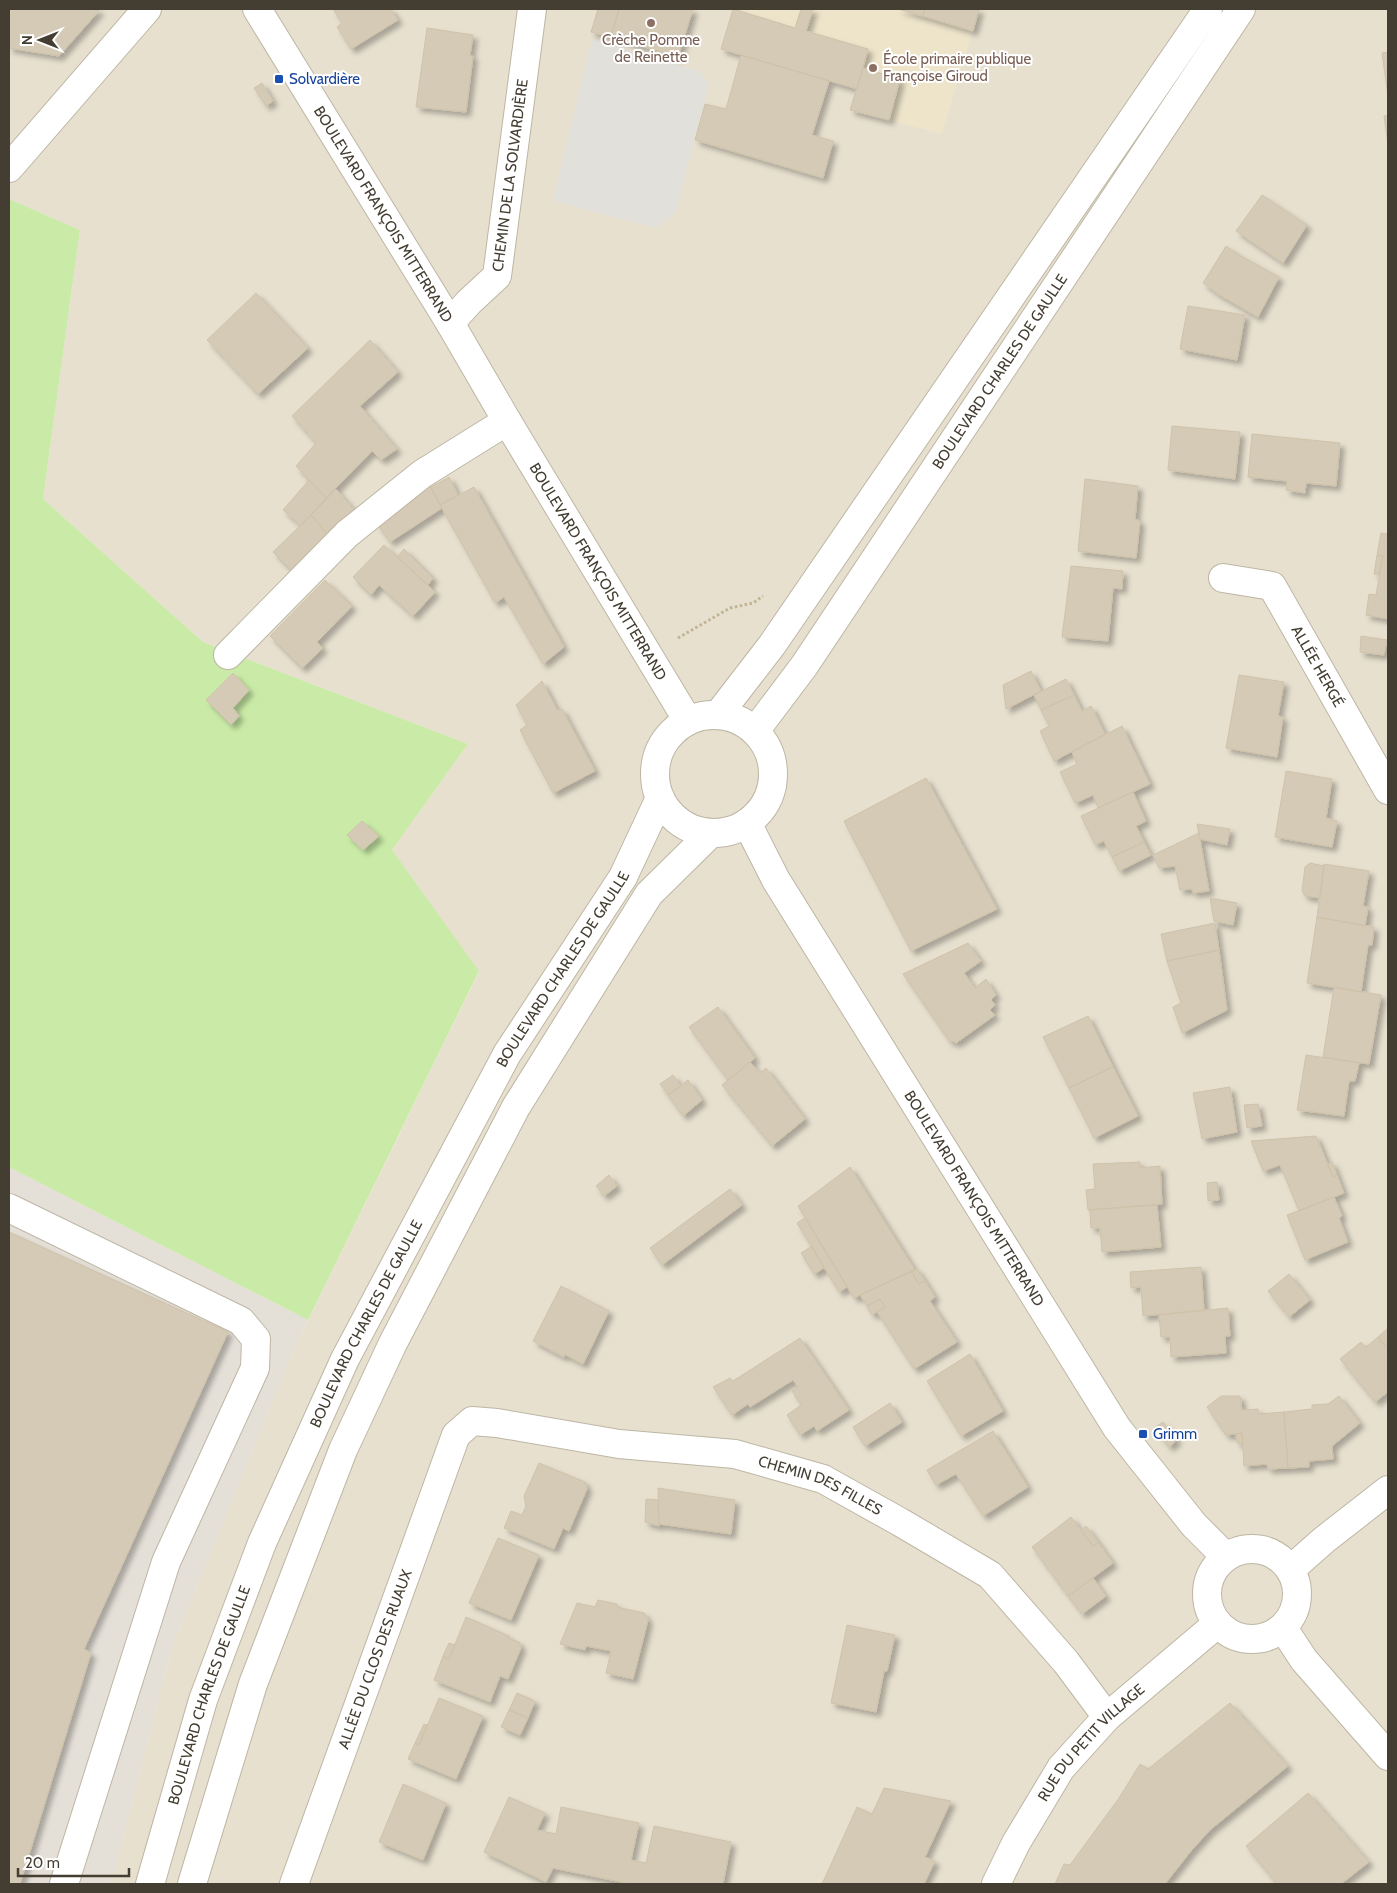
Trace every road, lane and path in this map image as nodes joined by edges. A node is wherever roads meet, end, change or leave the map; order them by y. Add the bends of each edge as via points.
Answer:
1 (147, 9) edge
2 (257, 9) edge
3 (532, 9) edge
4 (1208, 9) edge
5 (1241, 9) edge
6 (9, 168) edge
7 (450, 323) junction
8 (507, 421) junction
9 (1223, 578) dead end
10 (228, 656) dead end
11 (718, 715) junction
12 (688, 721) junction
13 (755, 731) junction
14 (1388, 790) edge
15 (660, 798) junction
16 (747, 823) junction
17 (711, 833) junction
18 (9, 1208) edge
19 (456, 1435) joint
20 (1388, 1490) edge
21 (1226, 1557) junction
22 (1290, 1570) junction
23 (1217, 1624) junction
24 (1282, 1628) junction
25 (1108, 1717) junction
26 (1388, 1756) edge
27 (64, 1884) edge
28 (150, 1884) edge
29 (192, 1884) edge
30 (294, 1884) edge
31 (996, 1884) edge

1 - 6 street
2 - 7 street, BOULEVARD FRANÇOIS MITTERRAND
3 - 7 street, CHEMIN DE LA SOLVARDIÈRE via 497,276
4 - 11 street, BOULEVARD CHARLES DE GAULLE via 778,637
5 - 13 street, BOULEVARD CHARLES DE GAULLE via 804,666
7 - 8 street, BOULEVARD FRANÇOIS MITTERRAND
8 - 10 street via 422,474 347,534
8 - 12 street, BOULEVARD FRANÇOIS MITTERRAND
9 - 14 street, ALLÉE HERGÉ via 1272,586
11 - 12 street
11 - 13 street via 738,719
12 - 15 street via 662,746 656,781
13 - 16 street via 772,760 773,778 770,795
15 - 17 street via 681,822
15 - 28 street, BOULEVARD CHARLES DE GAULLE via 624,877 507,1054 345,1359 262,1543 203,1700
16 - 17 street via 730,831
16 - 21 street, BOULEVARD FRANÇOIS MITTERRAND via 776,880 1117,1428 1194,1525
17 - 29 street via 649,894 536,1074 393,1343 343,1450 253,1684
18 - 27 street via 241,1321 256,1339 255,1368 163,1570
19 - 25 street, CHEMIN DES FILLES via 472,1421 497,1422 619,1444 735,1454 823,1479 990,1575 1066,1662
19 - 30 street, ALLÉE DU CLOS DES RUAUX
20 - 22 street
21 - 22 street via 1239,1551 1260,1550 1280,1560
21 - 23 street via 1208,1582 1210,1611
22 - 24 street via 1296,1585 1296,1600 1292,1615
23 - 24 street via 1232,1635 1249,1640 1267,1637
23 - 25 street, RUE DU PETIT VILLAGE
24 - 26 street via 1304,1660
25 - 31 street, RUE DU PETIT VILLAGE via 1061,1768 1016,1843

